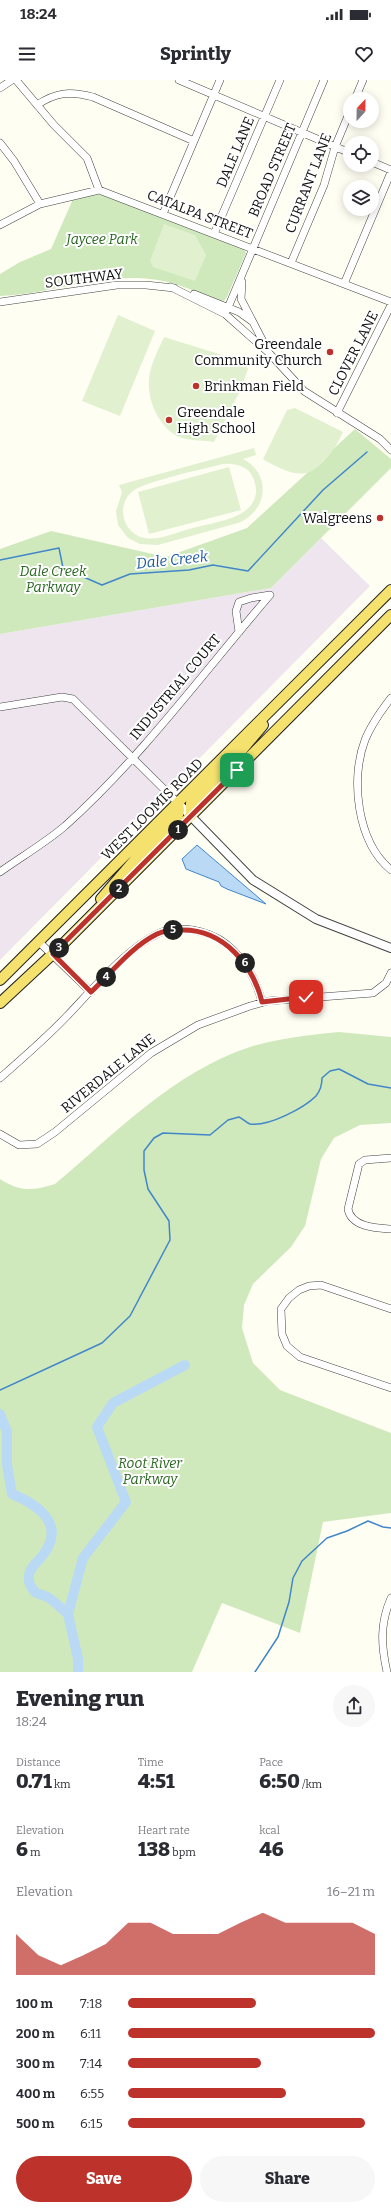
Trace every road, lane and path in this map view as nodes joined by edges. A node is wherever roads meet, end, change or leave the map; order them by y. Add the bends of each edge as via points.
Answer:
1 (12, 80) edge
2 (16, 80) edge
3 (179, 80) edge
4 (220, 80) edge
5 (280, 80) edge
6 (324, 80) edge
7 (363, 80) edge
8 (0, 88) edge
9 (358, 92) edge
10 (213, 96) junction
11 (36, 105) junction
12 (264, 117) junction
13 (343, 128) edge
14 (302, 132) junction
15 (194, 141) junction
16 (0, 143) edge
17 (335, 147) junction
18 (343, 150) edge
19 (379, 165) edge
20 (391, 171) edge
21 (99, 190) junction
22 (40, 204) junction
23 (163, 214) junction
24 (0, 225) edge
25 (214, 234) junction
26 (253, 248) junction
27 (291, 263) junction
28 (243, 271) junction
29 (344, 284) junction
30 (0, 302) edge
31 (391, 302) edge
32 (391, 305) edge
33 (227, 311) junction
34 (252, 322) junction
35 (269, 353) junction
36 (337, 412) junction
37 (391, 450) edge
38 (391, 590) edge
39 (390, 615) edge
40 (239, 632) junction
41 (391, 698) edge
42 (278, 702) junction
43 (0, 707) edge
44 (132, 758) junction
45 (178, 803) junction
46 (191, 816) junction
47 (391, 870) edge
48 (0, 872) edge
49 (81, 926) junction
50 (39, 942) junction
51 (391, 948) edge
52 (53, 954) junction
53 (391, 973) edge
54 (0, 980) edge
55 (91, 992) junction
56 (262, 1002) junction
57 (0, 1003) edge
58 (0, 1078) edge
59 (0, 1134) edge
60 (391, 1158) edge
61 (391, 1229) edge
62 (391, 1309) edge
63 (391, 1388) edge
64 (391, 1598) edge
65 (387, 1672) edge

1 - 8 street
2 - 11 street
3 - 10 street
4 - 10 street
5 - 12 street, DALE LANE
6 - 14 street, BROAD STREET
7 - 9 street
10 - 12 street
10 - 15 street
11 - 15 street via 50,96 64,92 78,93 93,97
11 - 21 street via 87,158
12 - 14 street
12 - 25 street, DALE LANE
13 - 17 street, CURRANT LANE
14 - 17 street
14 - 26 street, BROAD STREET
15 - 23 street
16 - 22 street
17 - 18 street
17 - 27 street, CURRANT LANE via 324,185
19 - 20 street
20 - 29 street
21 - 22 street
21 - 23 street, CATALPA STREET
22 - 24 street
23 - 25 street, CATALPA STREET
25 - 26 street, CATALPA STREET
26 - 27 street, CATALPA STREET
26 - 28 street, BROAD STREET
27 - 29 street, CATALPA STREET
28 - 33 street, BROAD STREET
28 - 34 street, SOUTHWAY via 241,299
29 - 31 street, CATALPA STREET
30 - 33 street, SOUTHWAY via 117,285 171,287
32 - 36 street, CLOVER LANE
33 - 34 street, SOUTHWAY via 239,312
33 - 35 street, SOUTHWAY
34 - 35 street, SOUTHWAY
35 - 36 street, SOUTHWAY via 304,390
36 - 37 street, SOUTHWAY via 380,439
38 - 42 main road, WEST LOOMIS ROAD
39 - 46 main road
40 - 40 street, INDUSTRIAL COURT via 246,623 270,595 239,602 236,610
40 - 44 street, INDUSTRIAL COURT
41 - 47 street via 376,718 365,740 358,768 357,790 360,813 367,834
42 - 45 main road, WEST LOOMIS ROAD
42 - 46 main road via 260,730 191,803
43 - 44 street via 68,697 73,699
44 - 45 street
44 - 48 street, INDUSTRIAL COURT via 63,828
45 - 46 street
45 - 49 main road via 178,815 114,882
45 - 50 main road, WEST LOOMIS ROAD
46 - 49 main road
46 - 51 street via 253,880 316,919
49 - 52 main road
50 - 52 street
50 - 54 main road, WEST LOOMIS ROAD
52 - 55 street
52 - 57 main road
53 - 56 street, RIVERDALE LANE via 386,983 363,996 306,997
55 - 56 street via 139,945 157,934 173,930 194,930 216,938 236,952 250,971
55 - 58 street via 58,1026
56 - 59 street, RIVERDALE LANE via 198,1026 141,1059 38,1144 19,1145
60 - 61 street via 365,1160 359,1164 348,1209 349,1216 354,1221 374,1228
62 - 63 street via 321,1285 310,1286 288,1298 281,1309 280,1321 282,1334 288,1346 300,1357
64 - 65 street via 385,1611 382,1629

